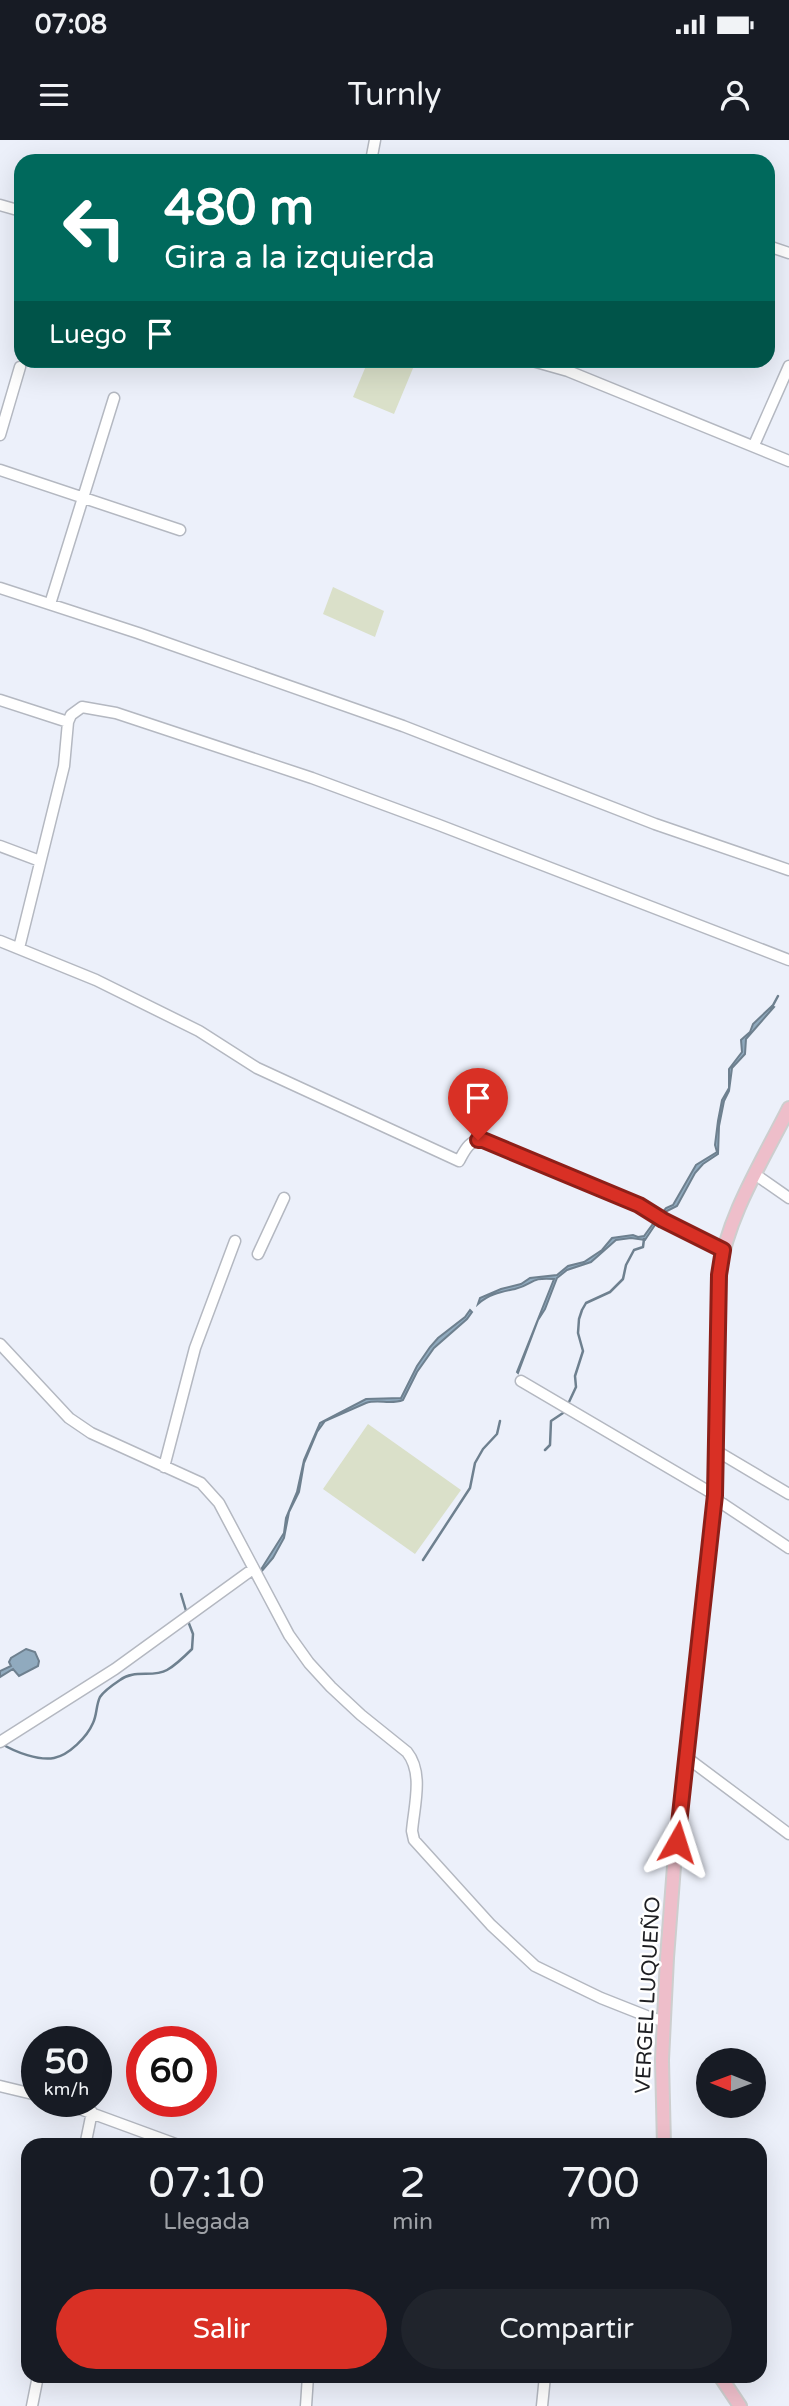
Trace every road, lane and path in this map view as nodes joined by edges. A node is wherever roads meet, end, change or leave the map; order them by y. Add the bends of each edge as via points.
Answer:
1 (789, 366) edge
2 (20, 368) edge
3 (557, 368) edge
4 (114, 398) dead end
5 (0, 435) edge
6 (754, 445) junction
7 (789, 461) edge
8 (0, 470) edge
9 (83, 498) junction
10 (180, 530) dead end
11 (0, 588) edge
12 (50, 604) junction
13 (0, 700) edge
14 (68, 722) junction
15 (0, 846) edge
16 (40, 861) junction
17 (789, 870) edge
18 (0, 941) edge
19 (19, 948) junction
20 (789, 960) edge
21 (789, 1108) edge
22 (756, 1175) junction
23 (284, 1198) dead end
24 (789, 1198) edge
25 (235, 1241) dead end
26 (723, 1250) junction
27 (258, 1254) dead end
28 (0, 1344) edge
29 (521, 1381) dead end
30 (715, 1450) junction
31 (164, 1467) junction
32 (789, 1494) edge
33 (715, 1495) junction
34 (789, 1548) edge
35 (253, 1569) junction
36 (0, 1742) edge
37 (686, 1757) junction
38 (789, 1834) edge
39 (663, 2021) junction
40 (0, 2086) edge
41 (21, 2091) edge
42 (91, 2117) edge
43 (105, 2117) edge
44 (87, 2138) edge
45 (160, 2138) edge
46 (664, 2138) edge
47 (37, 2383) edge
48 (308, 2383) edge
49 (544, 2383) edge
50 (725, 2383) edge
51 (32, 2406) edge
52 (306, 2406) edge
53 (542, 2406) edge
54 (740, 2406) edge

1 - 6 street
2 - 5 street
3 - 6 street
4 - 9 street
6 - 7 street
8 - 9 street
9 - 10 street
9 - 12 street
11 - 12 street
12 - 17 street via 403,726 655,824
13 - 14 street
14 - 16 street via 64,766
14 - 20 street via 82,707 116,713 312,778
15 - 16 street
16 - 19 street
18 - 19 street
19 - 26 street via 96,980 199,1031 257,1068 426,1147 459,1161 468,1145 483,1140 639,1205
21 - 22 main road, VERGEL LUQUEÑO
22 - 24 street
22 - 26 main road, VERGEL LUQUEÑO
23 - 27 street
25 - 31 street via 198,1338
26 - 30 main road, VERGEL LUQUEÑO
28 - 31 street via 69,1418
29 - 33 street
30 - 32 street
30 - 33 main road, VERGEL LUQUEÑO
31 - 35 street via 201,1483 219,1503
33 - 34 street
33 - 37 main road, VERGEL LUQUEÑO
35 - 36 street via 115,1669
35 - 39 street via 309,1662 412,1758 417,1775 412,1832 428,1856 535,1966
37 - 38 street
37 - 39 main road, VERGEL LUQUEÑO
39 - 46 main road, VERGEL LUQUEÑO
40 - 41 street
42 - 44 street
43 - 45 street
47 - 51 street
48 - 52 street
49 - 53 street
50 - 54 main road

